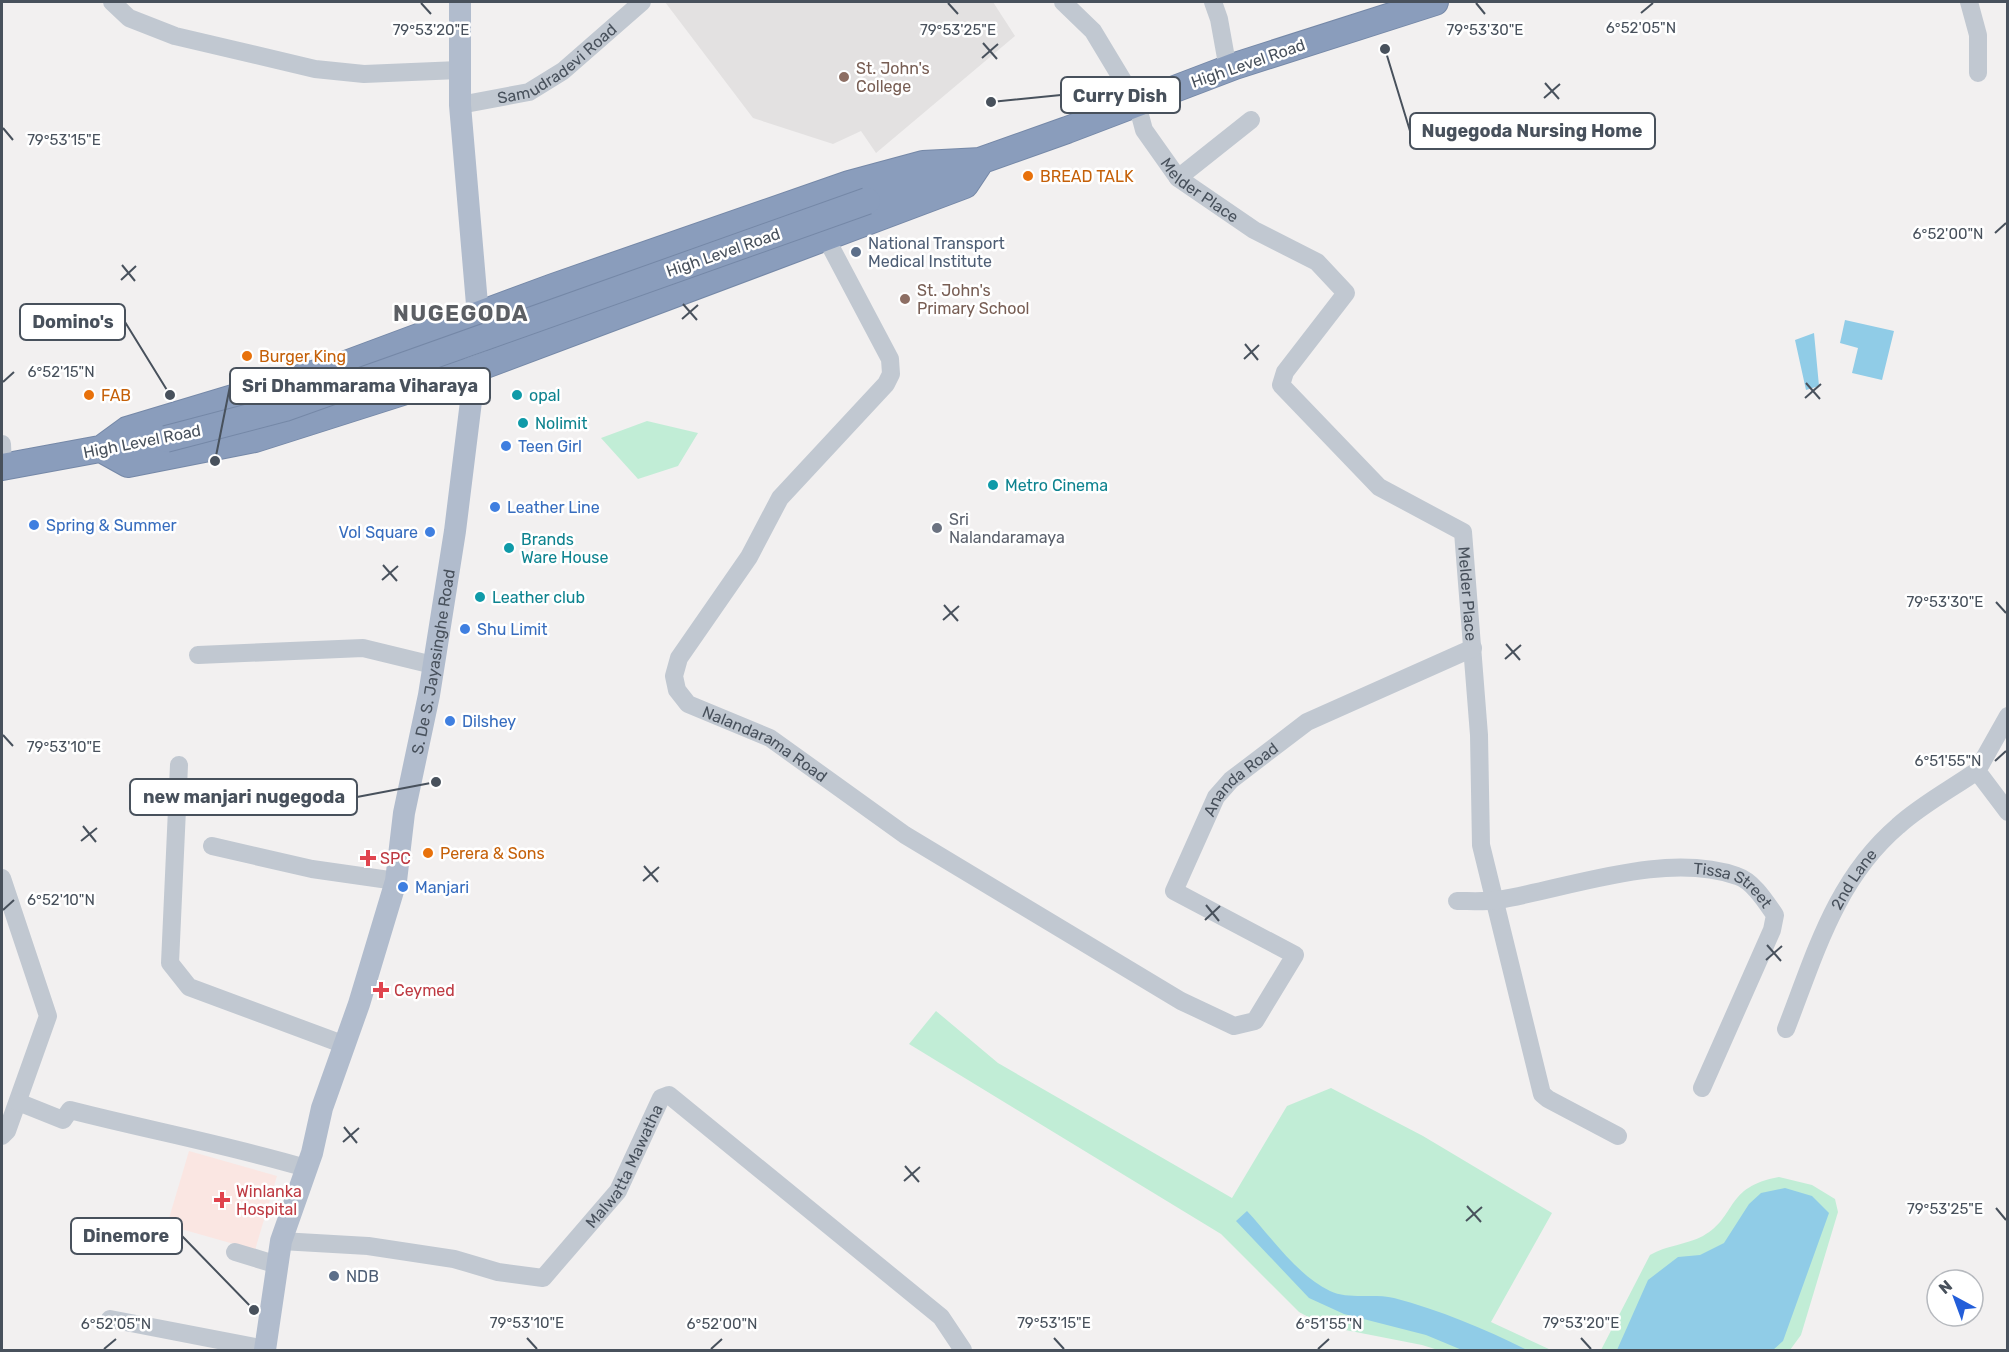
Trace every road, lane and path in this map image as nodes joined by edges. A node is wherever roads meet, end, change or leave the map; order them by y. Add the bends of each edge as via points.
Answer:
1 (112, 2) edge
2 (460, 2) edge
3 (642, 2) edge
4 (1063, 2) edge
5 (1214, 2) edge
6 (1435, 2) edge
7 (1969, 2) edge
8 (1228, 69) junction
9 (459, 70) junction
10 (1978, 73) dead end
11 (1137, 104) junction
12 (460, 105) junction
13 (1251, 120) dead end
14 (981, 160) junction
15 (1178, 178) junction
16 (826, 238) junction
17 (553, 288) junction
18 (478, 316) junction
19 (571, 331) junction
20 (343, 365) junction
21 (474, 378) junction
22 (357, 408) junction
23 (100, 448) junction
24 (2, 459) edge
25 (1473, 648) junction
26 (198, 655) dead end
27 (433, 665) junction
28 (2007, 716) edge
29 (179, 765) dead end
30 (1977, 771) junction
31 (2007, 812) edge
32 (212, 846) dead end
33 (2, 878) edge
34 (396, 881) junction
35 (1496, 900) junction
36 (1457, 901) dead end
37 (1295, 955) joint
38 (1786, 1029) dead end
39 (345, 1046) junction
40 (1701, 1089) dead end
41 (18, 1102) junction
42 (2, 1136) edge
43 (1618, 1136) dead end
44 (306, 1168) junction
45 (281, 1241) junction
46 (234, 1252) dead end
47 (278, 1265) junction
48 (110, 1319) dead end
49 (265, 1350) edge
50 (963, 1350) edge

1 - 9 street via 129,18 175,36 315,69 364,74
2 - 9 main road, S. De S. Jayasinghe Road
3 - 12 street, Samudradevi Road via 563,71 529,92
4 - 11 street, Melder Place via 1093,31
5 - 8 street
6 - 8 highway, High Level Road
7 - 10 street via 1978,35
8 - 11 highway, High Level Road
9 - 12 main road, S. De S. Jayasinghe Road
11 - 14 highway, High Level Road
11 - 15 street, Melder Place via 1144,130
12 - 18 main road, S. De S. Jayasinghe Road
13 - 15 street
14 - 16 highway via 964,185
14 - 17 highway via 923,164 872,177
14 - 23 highway, High Level Road, bridge via 285,408 166,440
15 - 25 street, Melder Place via 1254,230 1317,262 1346,293 1285,372 1281,385 1378,487 1463,532
16 - 19 highway
16 - 37 street, Nalandarama Road via 890,359 891,374 773,509 749,557 679,658 674,676 677,690 688,704 770,738 905,835 1181,1000 1234,1026 1256,1021
17 - 18 highway
17 - 19 highway
18 - 20 highway
18 - 21 main road, S. De S. Jayasinghe Road
19 - 21 highway
20 - 22 highway
20 - 23 highway via 127,430
21 - 22 highway
21 - 27 main road, S. De S. Jayasinghe Road
22 - 23 highway via 255,439 128,464
23 - 24 highway, High Level Road
25 - 35 street, Melder Place via 1481,845
25 - 37 street, Ananda Road via 1307,722 1231,780 1216,797 1174,891
26 - 27 street via 363,648
27 - 34 main road, S. De S. Jayasinghe Road via 404,813
28 - 30 street
29 - 39 street via 170,963 189,987
30 - 31 street
30 - 38 street, 2nd Lane via 1898,825 1863,861 1836,902
32 - 34 street via 312,869
33 - 41 street via 48,1016
34 - 39 main road, S. De S. Jayasinghe Road
35 - 36 street
35 - 40 street, Tissa Street via 1630,872 1690,868 1739,876 1748,883 1775,915 1772,930
35 - 43 street, Melder Place via 1542,1094
39 - 44 main road, S. De S. Jayasinghe Road via 322,1108
41 - 42 street
41 - 44 street via 63,1120 70,1110
44 - 45 main road, S. De S. Jayasinghe Road
45 - 47 main road, S. De S. Jayasinghe Road
45 - 50 street, Malwatta Mawatha via 368,1246 543,1278 618,1191 661,1098 669,1095 941,1317
46 - 47 street
47 - 49 main road, S. De S. Jayasinghe Road
48 - 49 street

